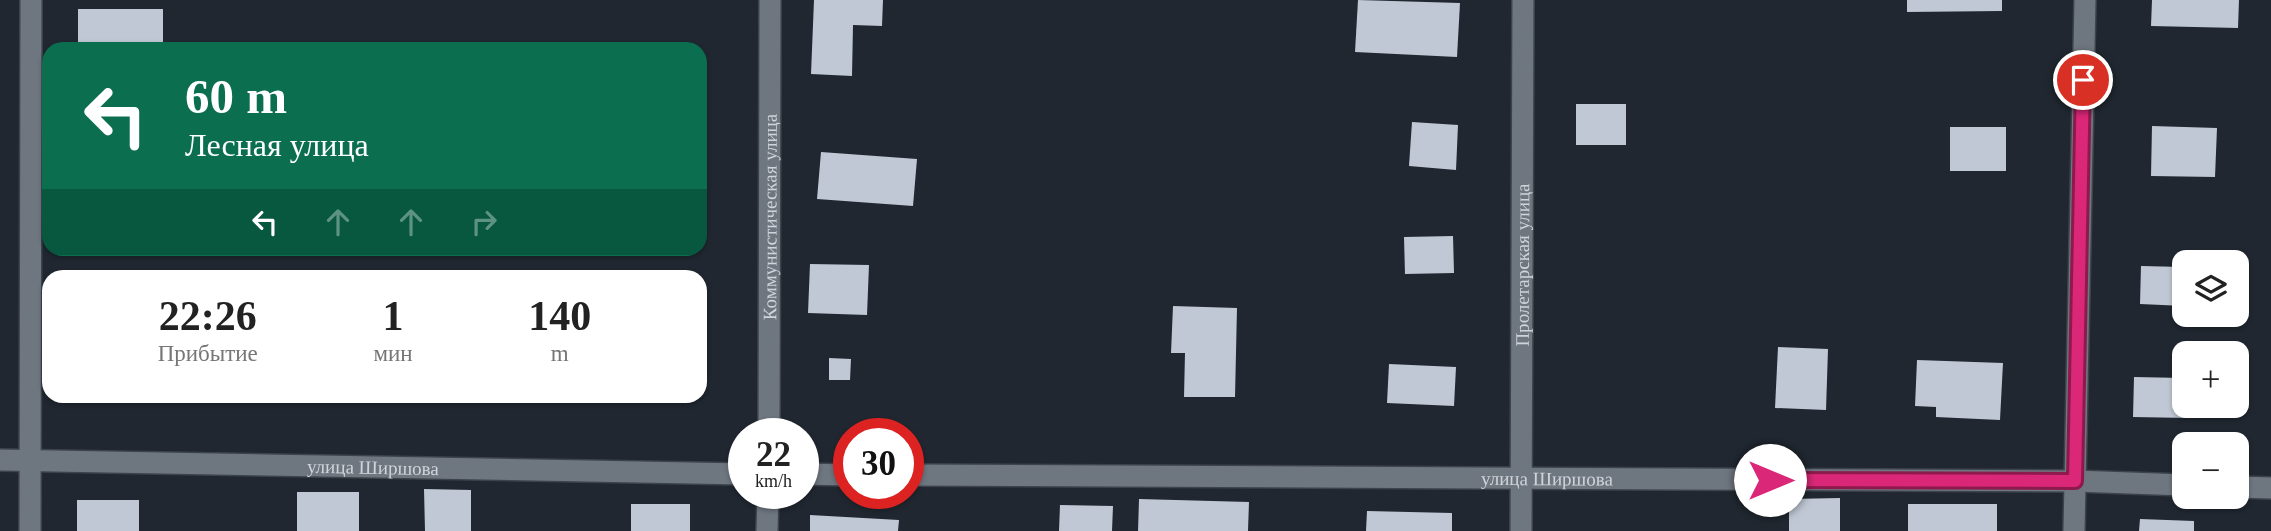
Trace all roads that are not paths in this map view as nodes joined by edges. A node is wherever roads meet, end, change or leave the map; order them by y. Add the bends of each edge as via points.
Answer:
1 (31, 0) edge
2 (770, 0) edge
3 (1523, 0) edge
4 (2085, 0) edge
5 (768, 418) edge
6 (0, 460) edge
7 (31, 461) junction
8 (728, 474) edge
9 (924, 475) edge
10 (1521, 480) junction
11 (2075, 481) junction
12 (2172, 485) edge
13 (2249, 487) edge
14 (2271, 488) edge
15 (768, 509) edge
16 (30, 531) edge
17 (767, 531) edge
18 (1521, 531) edge
19 (2074, 531) edge

1 - 7 street
2 - 5 street, Коммунистическая улица
3 - 10 street, Пролетарская улица
4 - 11 street
6 - 7 street, улица Ширшова
7 - 8 street, улица Ширшова
7 - 16 street
9 - 10 street, улица Ширшова
10 - 11 street, улица Ширшова
10 - 18 street, Пролетарская улица
11 - 12 street, улица Ширшова
11 - 19 street
13 - 14 street
15 - 17 street

